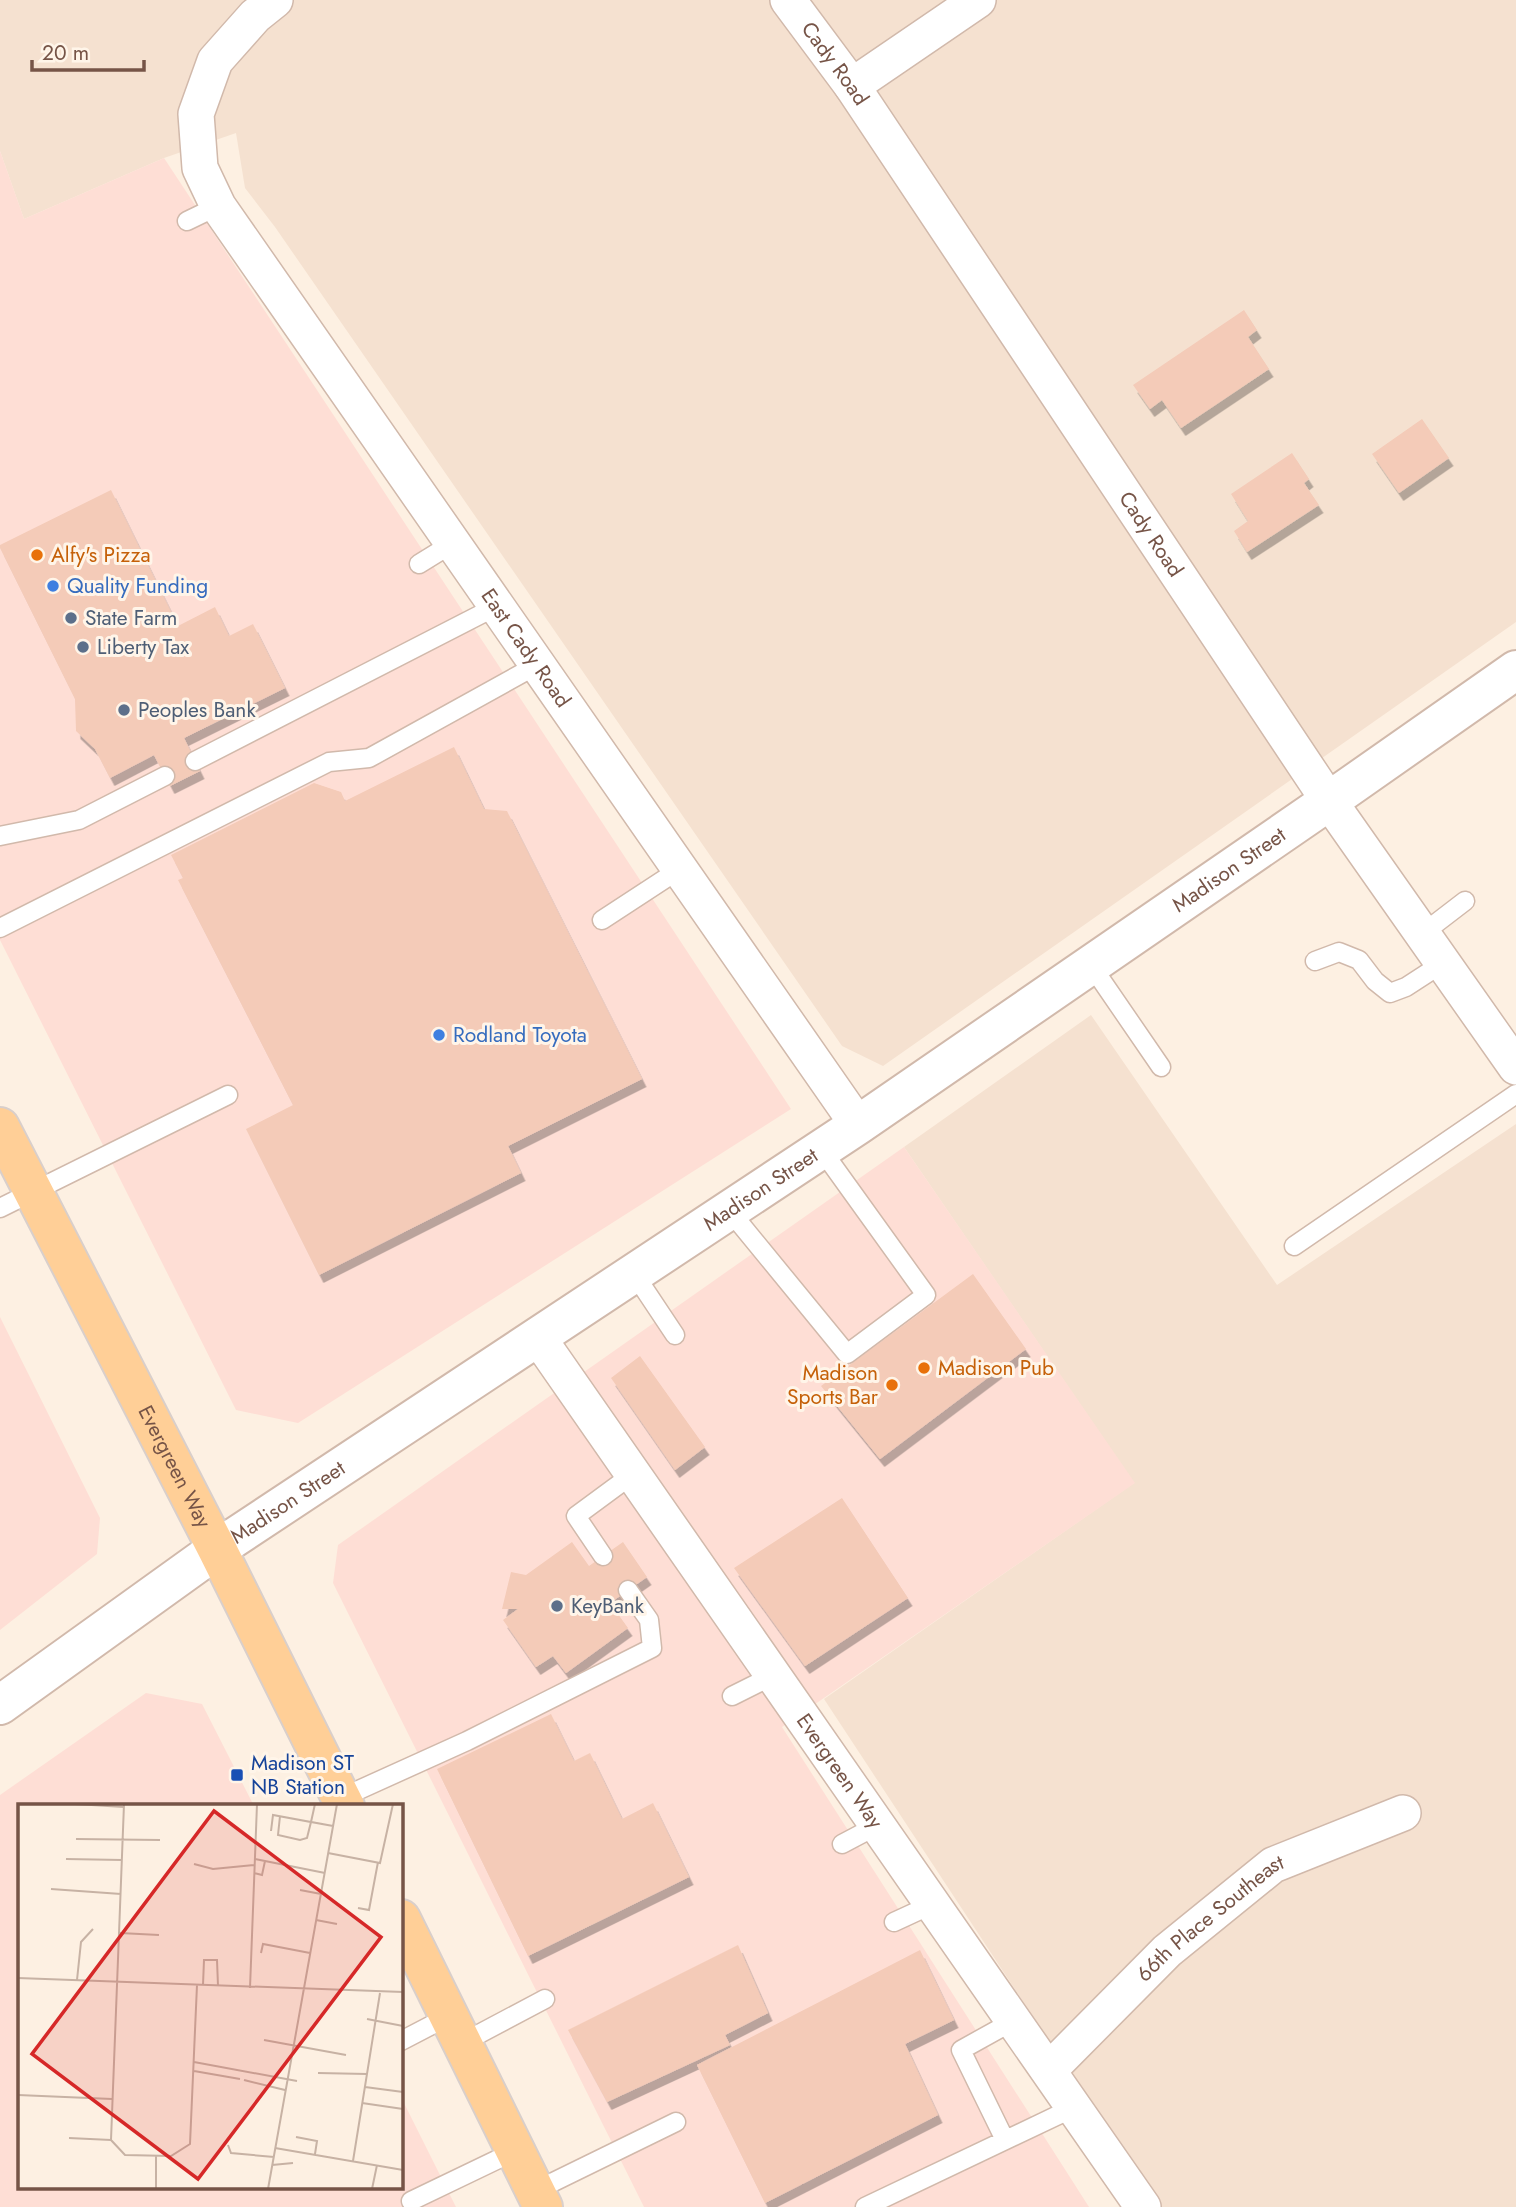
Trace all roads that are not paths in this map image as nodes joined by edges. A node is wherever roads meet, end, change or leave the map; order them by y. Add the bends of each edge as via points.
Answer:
1 (275, 0) edge
2 (788, 0) edge
3 (978, 0) edge
4 (852, 86) junction
5 (218, 206) junction
6 (187, 220) dead end
7 (453, 544) junction
8 (419, 564) dead end
9 (497, 606) junction
10 (537, 665) junction
11 (1516, 670) edge
12 (195, 761) dead end
13 (165, 776) dead end
14 (1329, 801) junction
15 (0, 836) edge
16 (680, 869) junction
17 (1465, 901) dead end
18 (602, 920) dead end
19 (0, 928) edge
20 (1422, 934) junction
21 (1315, 961) dead end
22 (1443, 963) junction
23 (1091, 965) junction
24 (1161, 1067) dead end
25 (1516, 1067) edge
26 (1516, 1094) edge
27 (228, 1096) dead end
28 (858, 1125) junction
29 (0, 1127) edge
30 (821, 1149) junction
31 (17, 1200) edge
32 (729, 1210) junction
33 (1294, 1246) dead end
34 (633, 1272) junction
35 (675, 1335) dead end
36 (537, 1336) junction
37 (633, 1474) junction
38 (217, 1549) junction
39 (603, 1556) dead end
40 (628, 1590) dead end
41 (774, 1675) junction
42 (732, 1696) dead end
43 (0, 1705) edge
44 (343, 1802) edge
45 (1403, 1813) dead end
46 (878, 1825) junction
47 (842, 1844) dead end
48 (933, 1904) junction
49 (402, 1921) edge
50 (894, 1922) dead end
51 (545, 1999) dead end
52 (1015, 2021) junction
53 (456, 2030) junction
54 (402, 2041) edge
55 (1049, 2070) junction
56 (1075, 2107) junction
57 (676, 2122) dead end
58 (1005, 2140) junction
59 (515, 2151) junction
60 (539, 2199) edge
61 (411, 2201) dead end
62 (865, 2207) edge
63 (1143, 2207) edge

1 - 5 street, East Cady Road via 215,61 196,114 200,168
2 - 4 street, Cady Road
3 - 4 street
4 - 14 street, Cady Road
5 - 6 lane
5 - 7 street, East Cady Road
7 - 8 lane
7 - 9 street, East Cady Road
9 - 10 street, East Cady Road
9 - 12 lane
10 - 16 street, East Cady Road
10 - 19 lane via 369,758 329,762
11 - 14 street, Madison Street
13 - 15 lane via 79,820
14 - 20 street, Cady Road
14 - 23 street, Madison Street
16 - 18 lane
16 - 28 street, East Cady Road
17 - 20 lane
20 - 22 street, Cady Road
21 - 22 lane via 1339,951 1359,960 1390,993
22 - 25 street, Cady Road
23 - 24 lane
23 - 28 street, Madison Street
26 - 33 lane
27 - 31 lane
28 - 30 street, Madison Street
29 - 31 main road, Evergreen Way
30 - 32 street, Madison Street
30 - 32 lane via 926,1295 847,1354
31 - 38 main road, Evergreen Way
32 - 34 street, Madison Street
34 - 35 lane
34 - 36 street, Madison Street
36 - 37 street, Evergreen Way
36 - 38 street, Madison Street
37 - 39 lane via 576,1516
37 - 41 street, Evergreen Way via 700,1554
38 - 43 street, Madison Street
38 - 44 main road, Evergreen Way
40 - 44 lane via 649,1619 652,1648
41 - 42 lane
41 - 46 street, Evergreen Way
45 - 55 street, 66th Place Southeast via 1273,1865 1167,1951
46 - 47 lane
46 - 48 street, Evergreen Way
48 - 50 lane
48 - 52 street, Evergreen Way
49 - 53 main road
51 - 53 lane
52 - 55 street, Evergreen Way
52 - 58 lane via 961,2050
53 - 54 lane
53 - 59 main road
55 - 56 street, Evergreen Way
56 - 58 lane
56 - 63 street, Evergreen Way
57 - 60 lane
58 - 62 lane
59 - 60 main road
59 - 61 lane

